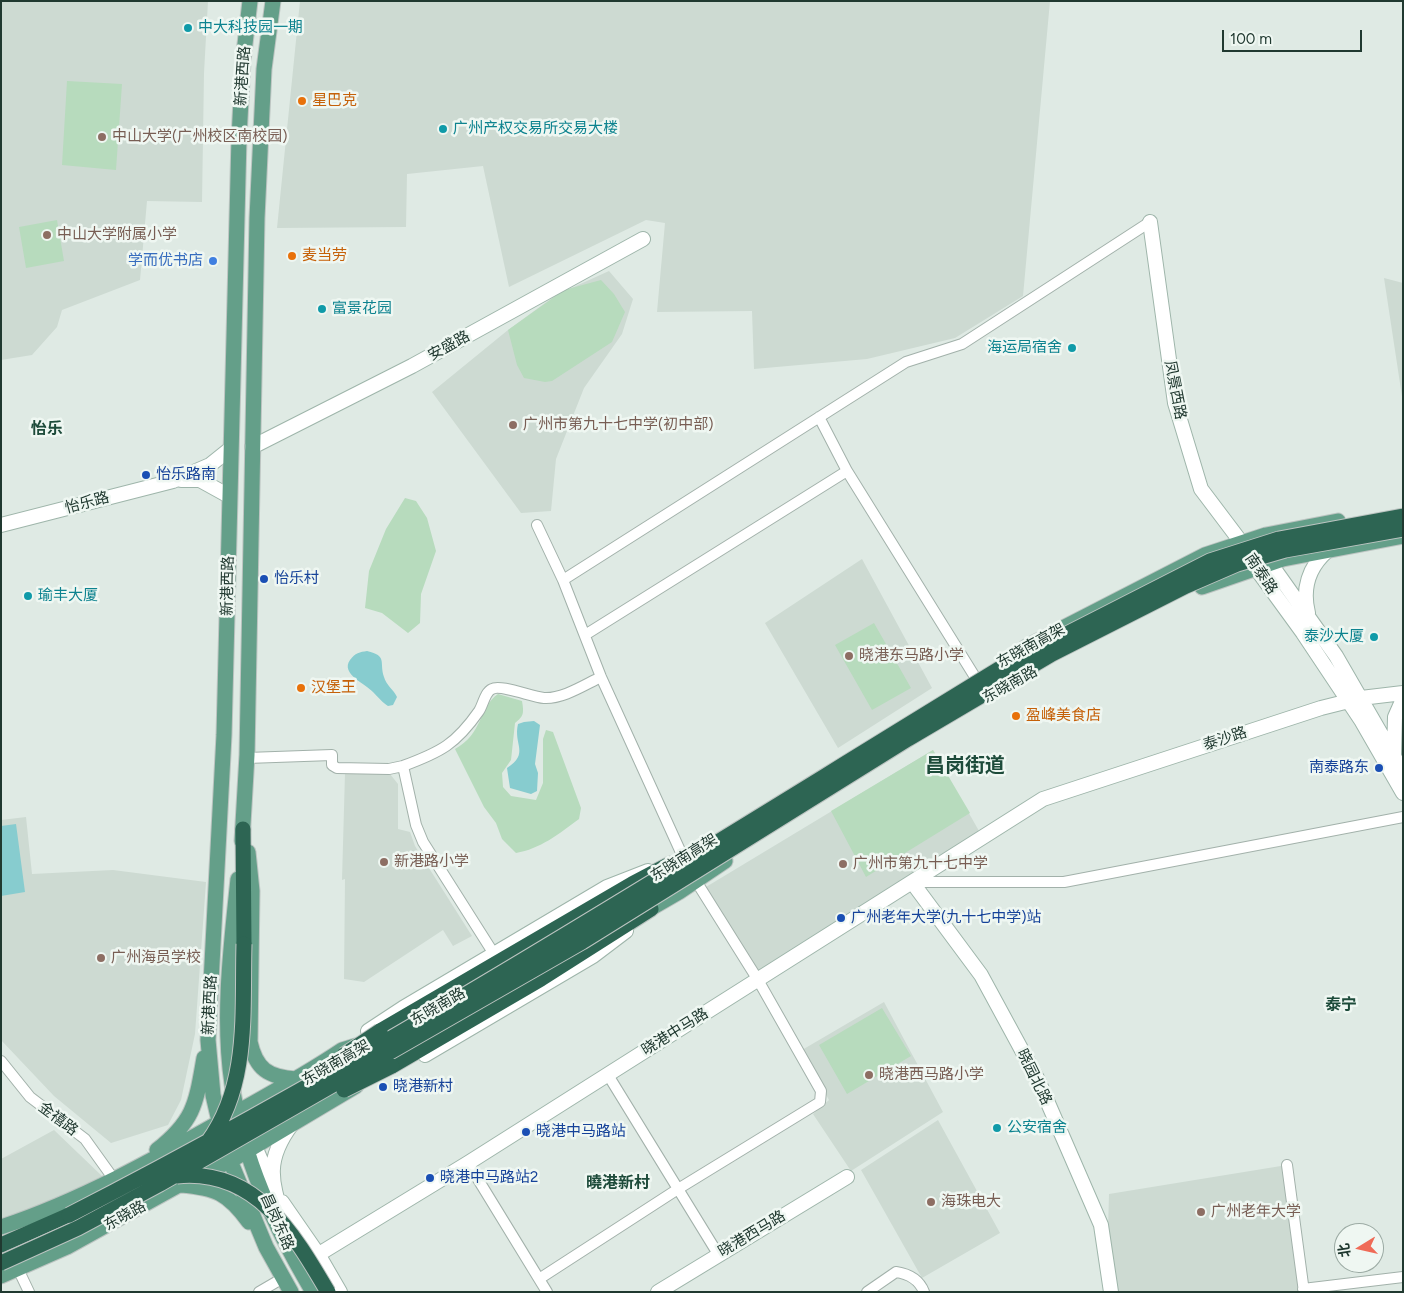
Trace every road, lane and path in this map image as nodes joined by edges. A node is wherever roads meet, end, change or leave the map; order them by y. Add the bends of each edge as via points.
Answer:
1 (250, 1) edge
2 (273, 1) edge
3 (1150, 222) joint
4 (643, 239) dead end
5 (819, 417) junction
6 (252, 447) junction
7 (230, 449) junction
8 (847, 471) junction
9 (173, 480) junction
10 (229, 496) junction
11 (1403, 508) edge
12 (1403, 516) edge
13 (1, 525) edge
14 (537, 525) dead end
15 (1403, 529) edge
16 (1403, 536) edge
17 (1241, 542) junction
18 (1327, 551) junction
19 (1270, 563) junction
20 (1255, 567) junction
21 (563, 580) junction
22 (1310, 618) junction
23 (585, 635) junction
24 (601, 677) junction
25 (975, 677) junction
26 (1403, 686) edge
27 (1403, 693) edge
28 (1384, 694) junction
29 (1354, 699) junction
30 (1403, 699) edge
31 (247, 758) junction
32 (1395, 758) junction
33 (403, 766) junction
34 (1403, 772) edge
35 (1403, 793) edge
36 (1051, 796) joint
37 (1403, 817) edge
38 (243, 829) junction
39 (683, 856) junction
40 (670, 864) junction
41 (696, 881) junction
42 (912, 882) junction
43 (651, 909) junction
44 (494, 954) junction
45 (758, 980) junction
46 (209, 1032) junction
47 (390, 1035) junction
48 (374, 1046) junction
49 (342, 1050) junction
50 (1, 1061) edge
51 (385, 1064) junction
52 (608, 1075) junction
53 (231, 1078) junction
54 (296, 1079) junction
55 (212, 1081) junction
56 (340, 1097) junction
57 (221, 1122) junction
58 (244, 1124) junction
59 (293, 1124) junction
60 (251, 1148) junction
61 (231, 1163) junction
62 (468, 1163) junction
63 (1287, 1165) dead end
64 (136, 1167) junction
65 (847, 1177) dead end
66 (114, 1178) junction
67 (160, 1184) junction
68 (179, 1185) junction
69 (678, 1189) junction
70 (276, 1194) junction
71 (153, 1200) junction
72 (69, 1215) junction
73 (1, 1227) edge
74 (1, 1244) edge
75 (266, 1247) junction
76 (318, 1254) junction
77 (718, 1254) junction
78 (1, 1262) edge
79 (298, 1267) junction
80 (19, 1271) junction
81 (1, 1276) edge
82 (1403, 1277) edge
83 (283, 1278) junction
84 (539, 1279) junction
85 (1303, 1290) edge
86 (29, 1292) edge
87 (259, 1292) edge
88 (291, 1292) edge
89 (313, 1292) edge
90 (328, 1292) edge
91 (340, 1292) edge
92 (548, 1292) edge
93 (658, 1292) edge
94 (867, 1292) edge
95 (924, 1292) edge
96 (1110, 1292) edge

1 - 7 main road, 新港西路 via 239,138
2 - 6 main road, 新港西路 via 260,123
3 - 5 street via 962,344 906,362
3 - 17 street, 凤景西路 via 1175,403 1201,489
4 - 6 street, 安盛路 via 412,366
5 - 8 street
5 - 21 street
6 - 31 main road, 新港西路
7 - 9 street via 210,465
7 - 10 main road, 新港西路
8 - 23 street
8 - 25 street
9 - 10 street via 200,480
9 - 13 street, 怡乐路
10 - 46 main road, 新港西路 via 224,735
11 - 17 main road, 东晓南路
12 - 58 highway, 东晓南高架, bridge via 1279,539 1230,553 1062,634 996,671 577,929
14 - 21 street
15 - 58 highway, 东晓南高架, bridge via 1285,550 1237,564 1052,654 582,942
16 - 18 main road, 东晓南路
17 - 19 street, 南泰路
17 - 20 street, 南泰路
17 - 25 main road, 东晓南路 via 1155,579
18 - 19 main road, 东晓南路
18 - 22 street via 1315,563 1308,577 1305,602
19 - 20 main road, 东晓南路
19 - 22 street, 南泰路
20 - 29 street, 南泰路
20 - 41 main road, 东晓南路 via 1188,593 1012,683 757,839
21 - 23 street
22 - 29 street, 南泰路
23 - 24 street
24 - 33 street via 546,698 493,688 467,729 454,742
24 - 39 street
25 - 39 main road, 东晓南路
26 - 28 street
27 - 28 street, 泰沙路
28 - 29 street, 泰沙路
29 - 32 street, 南泰路
29 - 35 street, 南泰路
29 - 36 street, 泰沙路
30 - 32 street via 1394,717
31 - 33 street via 332,755 332,765 337,768 389,769
31 - 38 main road, 新港西路
32 - 34 street, 南泰路
33 - 44 street via 423,842
36 - 42 street, 晓港中马路
37 - 42 street via 1064,882
38 - 53 main road, 新港西路 via 230,975
38 - 54 main road via 252,891 250,1042 258,1065 280,1078
38 - 67 highway, bridge via 244,944 240,1052 234,1093 223,1120 204,1148
39 - 40 main road, 东晓南路
40 - 44 street, 东晓南路 via 607,887
40 - 47 main road, 东晓南路 via 618,901
40 - 58 highway, bridge via 380,1031
41 - 43 main road, 东晓南路
41 - 45 street
42 - 45 street, 晓港中马路
42 - 96 street, 晓园北路 via 981,975 1038,1080 1102,1225
43 - 51 main road, 东晓南路 via 587,942
43 - 56 street, 东晓南路 via 593,956 396,1072
43 - 58 highway, bridge via 392,1066
44 - 49 street, 东晓南路 via 387,1018
45 - 52 street, 晓港中马路
45 - 69 street via 821,1090 820,1102
46 - 55 main road, 新港西路
46 - 64 main road via 192,1111 177,1133
47 - 48 main road, 东晓南路
47 - 49 main road
48 - 51 street
48 - 58 main road, 东晓南路 via 328,1079
49 - 54 main road, 东晓南路
50 - 66 street, 金禧路 via 30,1097 86,1139
51 - 56 main road, 东晓南路
52 - 62 street, 晓港中马路
52 - 69 street
53 - 55 main road
53 - 58 main road, 新港西路
54 - 58 main road, 东晓南路
55 - 57 main road, 新港西路
56 - 59 main road, 东晓南路
57 - 58 main road
57 - 58 main road
57 - 61 main road, 新港西路
57 - 64 main road
58 - 60 main road, 新港西路
58 - 61 main road
58 - 67 highway, 东晓南高架, bridge
58 - 72 highway, 东晓南高架, bridge
59 - 60 main road, 东晓南路
59 - 70 street via 277,1148 273,1161
60 - 61 main road, 东晓路
60 - 70 street
60 - 79 main road, 昌岗东路 via 279,1231
61 - 68 main road, 东晓路
61 - 75 main road, 昌岗东路
62 - 76 street, 晓港中马路
62 - 84 street
63 - 85 street
64 - 66 main road
64 - 71 street
65 - 77 street, 晓港西马路
66 - 73 main road
67 - 78 highway, 东晓南高架, bridge via 78,1228
68 - 71 main road, 东晓路
68 - 75 main road via 213,1189 226,1196 235,1203
69 - 77 street
69 - 84 street
70 - 76 street
70 - 79 street
71 - 80 main road, 东晓路
72 - 74 highway, 东晓南高架
72 - 90 highway, bridge via 128,1188 161,1178 197,1175 222,1181 248,1192 278,1216 294,1235
75 - 83 main road, 昌岗东路
76 - 79 street, 晓港中马路
76 - 91 street
77 - 93 street, 晓港西马路
79 - 89 main road, 昌岗东路
80 - 81 main road, 东晓路
80 - 86 street
82 - 85 street
83 - 87 street
83 - 88 main road, 昌岗东路
84 - 92 street
94 - 95 street via 896,1272 909,1274 922,1285

